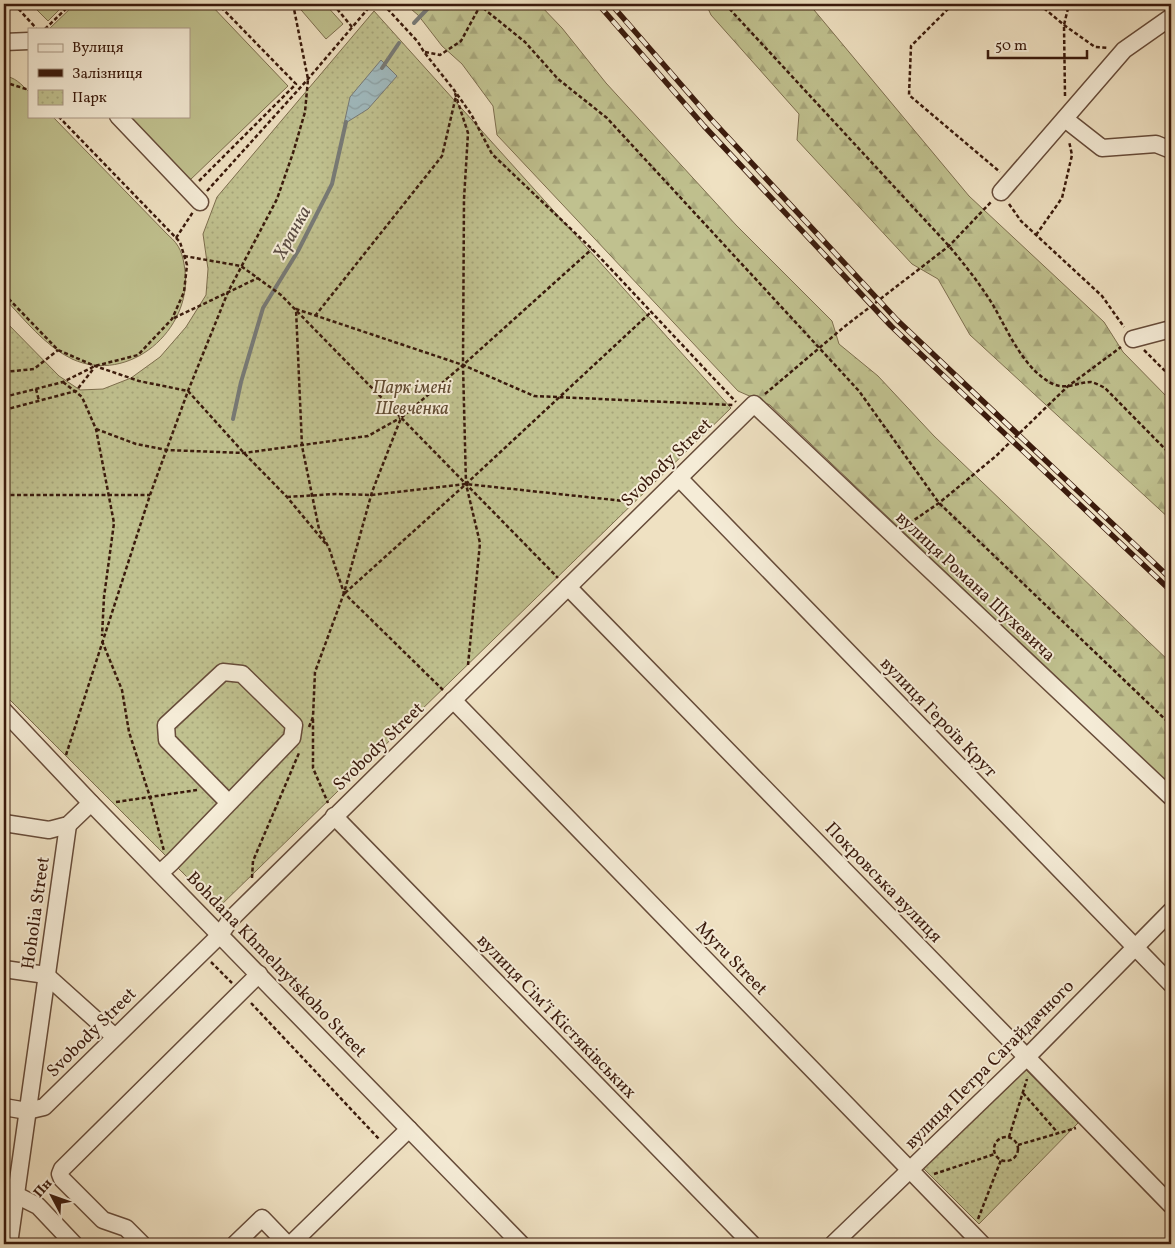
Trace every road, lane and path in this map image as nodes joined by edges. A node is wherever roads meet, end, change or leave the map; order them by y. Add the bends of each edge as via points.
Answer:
1 (14, 4) edge
2 (70, 4) edge
3 (218, 4) edge
4 (293, 4) edge
5 (333, 4) edge
6 (372, 4) edge
7 (383, 4) edge
8 (725, 4) edge
9 (953, 4) edge
10 (1040, 4) edge
11 (479, 5) edge
12 (1171, 17) edge
13 (352, 27) junction
14 (36, 28) edge
15 (46, 28) edge
16 (28, 41) edge
17 (4, 42) edge
18 (1124, 50) junction
19 (424, 52) junction
20 (308, 79) junction
21 (4, 82) edge
22 (28, 90) edge
23 (454, 90) junction
24 (456, 96) junction
25 (60, 118) edge
26 (120, 118) edge
27 (1065, 119) junction
28 (1171, 150) edge
29 (1006, 187) junction
30 (195, 196) junction
31 (176, 238) junction
32 (949, 246) junction
33 (592, 249) junction
34 (184, 256) junction
35 (241, 266) junction
36 (258, 278) junction
37 (228, 292) junction
38 (4, 294) edge
39 (296, 309) junction
40 (652, 312) junction
41 (315, 316) junction
42 (172, 319) junction
43 (1171, 329) edge
44 (1133, 339) junction
45 (820, 348) junction
46 (58, 350) junction
47 (463, 365) junction
48 (95, 366) junction
49 (4, 372) edge
50 (1171, 378) edge
51 (63, 382) junction
52 (1067, 387) junction
53 (36, 389) junction
54 (76, 391) junction
55 (188, 391) junction
56 (4, 397) edge
57 (559, 397) junction
58 (39, 401) junction
59 (754, 404) junction
60 (4, 410) edge
61 (401, 418) junction
62 (96, 429) junction
63 (302, 446) junction
64 (167, 450) junction
65 (244, 453) junction
66 (1171, 455) edge
67 (679, 478) junction
68 (466, 484) junction
69 (4, 494) edge
70 (109, 495) junction
71 (312, 495) junction
72 (372, 495) junction
73 (150, 496) junction
74 (287, 497) junction
75 (939, 503) junction
76 (652, 504) junction
77 (893, 535) junction
78 (329, 548) junction
79 (568, 587) junction
80 (344, 593) junction
81 (102, 641) junction
82 (465, 688) junction
83 (453, 700) junction
84 (4, 711) edge
85 (313, 718) junction
86 (1171, 725) edge
87 (307, 733) dead end
88 (300, 749) dead end
89 (67, 778) junction
90 (213, 788) junction
91 (150, 797) junction
92 (1171, 797) edge
93 (116, 802) dead end
94 (91, 803) junction
95 (229, 803) junction
96 (334, 816) junction
97 (4, 823) edge
98 (68, 825) junction
99 (164, 854) dead end
100 (160, 873) junction
101 (251, 900) junction
102 (1171, 911) edge
103 (220, 935) junction
104 (1135, 947) junction
105 (201, 952) junction
106 (4, 969) edge
107 (259, 974) junction
108 (46, 975) junction
109 (1171, 984) edge
110 (241, 992) junction
111 (114, 1037) junction
112 (1030, 1060) junction
113 (1023, 1093) junction
114 (4, 1107) edge
115 (27, 1110) junction
116 (1092, 1124) junction
117 (409, 1129) junction
118 (1058, 1134) junction
119 (1009, 1137) junction
120 (1018, 1145) junction
121 (388, 1148) junction
122 (995, 1154) junction
123 (1001, 1160) junction
124 (914, 1175) junction
125 (16, 1195) junction
126 (1171, 1205) edge
127 (977, 1239) edge
128 (9, 1244) edge
129 (74, 1244) edge
130 (142, 1244) edge
131 (235, 1244) edge
132 (289, 1244) edge
133 (521, 1244) edge
134 (752, 1244) edge
135 (833, 1244) edge

1 - 14 path
2 - 15 path
3 - 30 path via 296,84
4 - 20 path
5 - 13 path
6 - 13 path
7 - 19 path
8 - 32 path
9 - 29 path via 912,46 909,96
10 - 18 path via 1095,47
11 - 19 path via 461,41 440,55
11 - 45 path via 525,42 558,78 607,118
12 - 18 street
13 - 20 path
16 - 17 street
18 - 27 street
19 - 23 path
20 - 30 path via 209,189
20 - 35 path via 305,112 294,153 277,199
21 - 22 path
23 - 24 path
23 - 33 path via 492,154
24 - 41 path via 442,156
24 - 47 path via 468,133 464,199
25 - 31 path
26 - 30 street
27 - 28 street via 1102,148 1156,144
27 - 29 street
29 - 32 path
29 - 44 path via 1021,221 1102,296
30 - 31 path
31 - 34 path
32 - 45 path
32 - 52 path via 971,273 1024,358 1042,376
33 - 40 path
33 - 47 path
34 - 35 path
34 - 42 path via 187,265 184,292
35 - 36 path
35 - 37 path
36 - 37 path
36 - 39 path
37 - 42 path
37 - 55 path
38 - 46 path
39 - 41 path
39 - 61 path
39 - 63 path
40 - 57 path
40 - 57 path via 739,405
41 - 47 path
42 - 48 path via 138,355
43 - 44 street
44 - 50 path
44 - 52 path
45 - 59 path
45 - 75 path via 859,391
46 - 48 path
46 - 49 path via 34,369
47 - 57 path via 534,396
47 - 61 path
47 - 68 path
48 - 51 path
48 - 54 path
48 - 55 path via 139,381
51 - 53 path
51 - 54 path
52 - 66 path via 1092,382 1106,388
52 - 75 path via 996,456
53 - 56 path
53 - 58 path
54 - 58 path
54 - 62 path
55 - 64 path
55 - 65 path
57 - 68 path
58 - 60 path
59 - 67 street, Svobody Street
59 - 77 street, вулиця Романа Шухевича
61 - 63 path via 368,436
61 - 68 path
61 - 72 path
62 - 64 path via 136,444
62 - 70 path
63 - 65 path
63 - 71 path
64 - 65 path
64 - 73 path
65 - 74 path
67 - 76 street, Svobody Street
67 - 104 street, вулиця Героїв Крут
68 - 72 path
68 - 76 path
68 - 79 path
68 - 80 path
68 - 82 path via 480,544
69 - 70 path
70 - 73 path
70 - 81 path via 114,523
71 - 72 path
71 - 74 path
71 - 78 path via 319,529
72 - 80 path
73 - 81 path
74 - 78 path
75 - 77 path
75 - 86 path
76 - 79 street, Svobody Street
77 - 92 street, вулиця Романа Шухевича
78 - 80 path
79 - 82 street, Svobody Street
79 - 112 street, Покровська вулиця
80 - 83 path
80 - 85 path via 315,672
81 - 89 path via 66,750
81 - 91 path via 122,690 129,732
82 - 83 street, Svobody Street
83 - 96 street, Svobody Street
83 - 124 street, Myru Street
84 - 89 street, Bohdana Khmelnytskoho Street
85 - 87 path
85 - 96 path via 313,768
88 - 101 path via 253,861
89 - 94 street, Bohdana Khmelnytskoho Street
90 - 91 path
90 - 95 street
90 - 95 street via 167,740 166,725 222,672 242,674 294,725 292,738
91 - 93 path
91 - 99 path
94 - 98 street
94 - 100 street, Bohdana Khmelnytskoho Street
95 - 100 street
96 - 101 street, Svobody Street
96 - 134 street, вулиця Сімʼї Кістяківських
97 - 98 street via 49,830
98 - 108 street, Hoholia Street
100 - 103 street, Bohdana Khmelnytskoho Street
101 - 103 street, Svobody Street
102 - 104 street, вулиця Петра Сагайдачного
103 - 105 street, Svobody Street
103 - 107 street, Bohdana Khmelnytskoho Street
104 - 109 street, вулиця Героїв Крут
104 - 112 street, вулиця Петра Сагайдачного
105 - 110 path
105 - 111 street, Svobody Street
106 - 108 street
107 - 110 street
107 - 117 street, Bohdana Khmelnytskoho Street
108 - 111 street
108 - 115 street, Hoholia Street
110 - 121 path
110 - 130 street via 60,1174 103,1220 126,1228
111 - 115 street, Svobody Street via 44,1107
112 - 113 path
112 - 116 street, Покровська вулиця
112 - 124 street, вулиця Петра Сагайдачного
113 - 118 path
113 - 119 path
114 - 115 street
115 - 125 street, Hoholia Street
116 - 118 path
116 - 126 street, Покровська вулиця
117 - 121 street
117 - 133 street, Bohdana Khmelnytskoho Street
118 - 120 path
119 - 120 path
119 - 122 path via 997,1141
120 - 123 path via 1014,1158 1006,1162
121 - 132 street
122 - 123 path
122 - 124 path
123 - 127 path
124 - 127 street, Myru Street
124 - 135 street, вулиця Петра Сагайдачного
125 - 128 street, Hoholia Street
125 - 129 street via 38,1206
131 - 132 street via 262,1218

